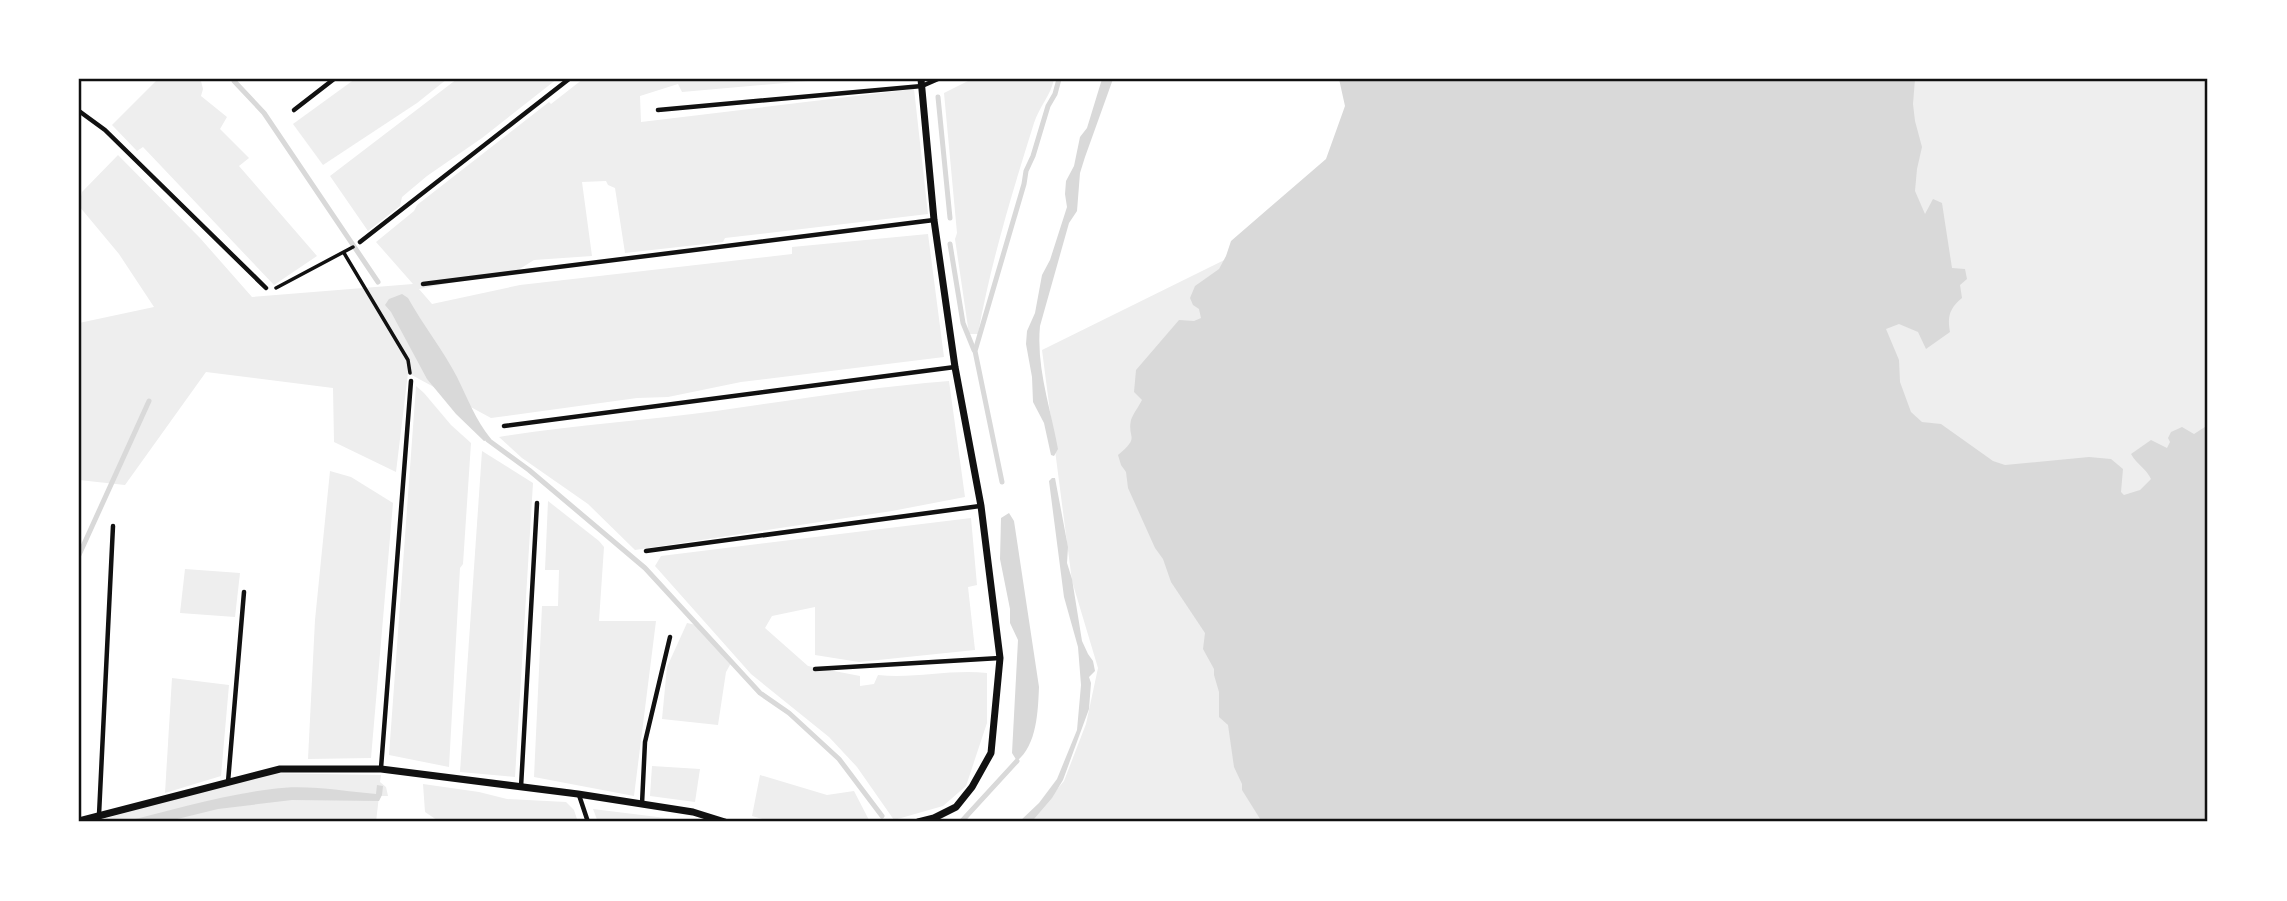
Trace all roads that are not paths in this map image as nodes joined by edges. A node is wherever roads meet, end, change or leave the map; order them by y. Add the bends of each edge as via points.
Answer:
1 (334, 79) edge
2 (569, 79) edge
3 (938, 79) edge
4 (921, 82) edge
5 (294, 110) dead end
6 (657, 110) dead end
7 (79, 111) edge
8 (934, 220) junction
9 (360, 242) dead end
10 (423, 284) dead end
11 (266, 288) road end
12 (955, 367) junction
13 (411, 381) road end
14 (504, 426) dead end
15 (537, 503) dead end
16 (981, 506) junction
17 (113, 526) dead end
18 (646, 551) dead end
19 (244, 592) dead end
20 (670, 637) dead end
21 (1000, 658) junction
22 (815, 669) dead end
23 (381, 769) junction
24 (228, 782) junction
25 (521, 788) junction
26 (578, 794) junction
27 (642, 804) junction
28 (99, 815) junction
29 (79, 821) edge
30 (588, 822) edge
31 (725, 822) edge
32 (918, 822) edge

1 - 5 lane
2 - 9 lane
3 - 4 lane
4 - 6 lane
4 - 8 street
7 - 11 lane via 105,130
8 - 10 lane
8 - 12 street
12 - 14 lane
12 - 16 street
13 - 23 lane
15 - 25 lane
16 - 18 lane
16 - 21 street
17 - 28 lane
19 - 24 lane
20 - 27 lane via 645,742
21 - 22 lane
21 - 32 street via 990,752 956,807
23 - 24 street via 280,769
23 - 25 street
24 - 28 street
25 - 26 street
26 - 27 street
26 - 30 lane
27 - 31 street
28 - 29 street

